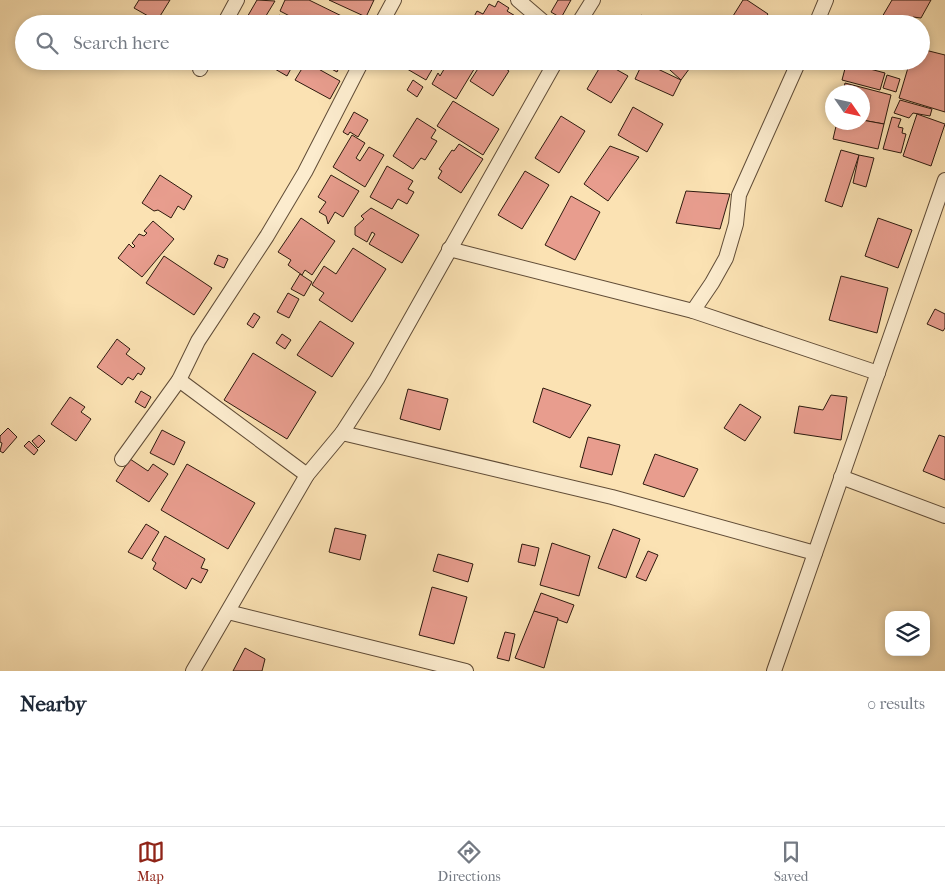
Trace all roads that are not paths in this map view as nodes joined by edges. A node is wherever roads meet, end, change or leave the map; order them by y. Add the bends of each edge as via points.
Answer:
1 (237, 0) edge
2 (394, 0) edge
3 (518, 0) edge
4 (593, 0) edge
5 (826, 0) edge
6 (229, 15) edge
7 (386, 15) edge
8 (536, 15) edge
9 (584, 15) edge
10 (820, 15) edge
11 (357, 70) edge
12 (551, 70) edge
13 (795, 70) edge
14 (945, 180) edge
15 (449, 249) junction
16 (693, 311) junction
17 (878, 373) junction
18 (178, 380) junction
19 (342, 432) junction
20 (122, 459) dead end
21 (307, 475) junction
22 (841, 478) junction
23 (945, 516) edge
24 (815, 553) junction
25 (228, 612) junction
26 (192, 671) edge
27 (466, 671) edge
28 (774, 671) edge

1 - 6 street
2 - 7 street
3 - 8 street
4 - 9 street
5 - 10 street
11 - 18 street via 305,172 198,341
12 - 15 street
13 - 16 street via 739,195 736,224 726,258
14 - 17 street
15 - 16 street
15 - 19 street via 377,379
16 - 17 street
17 - 22 street
18 - 20 street
18 - 21 street
19 - 21 street
19 - 24 street via 612,497
21 - 25 street
22 - 23 street
22 - 24 street
24 - 28 street
25 - 26 street
25 - 27 street

